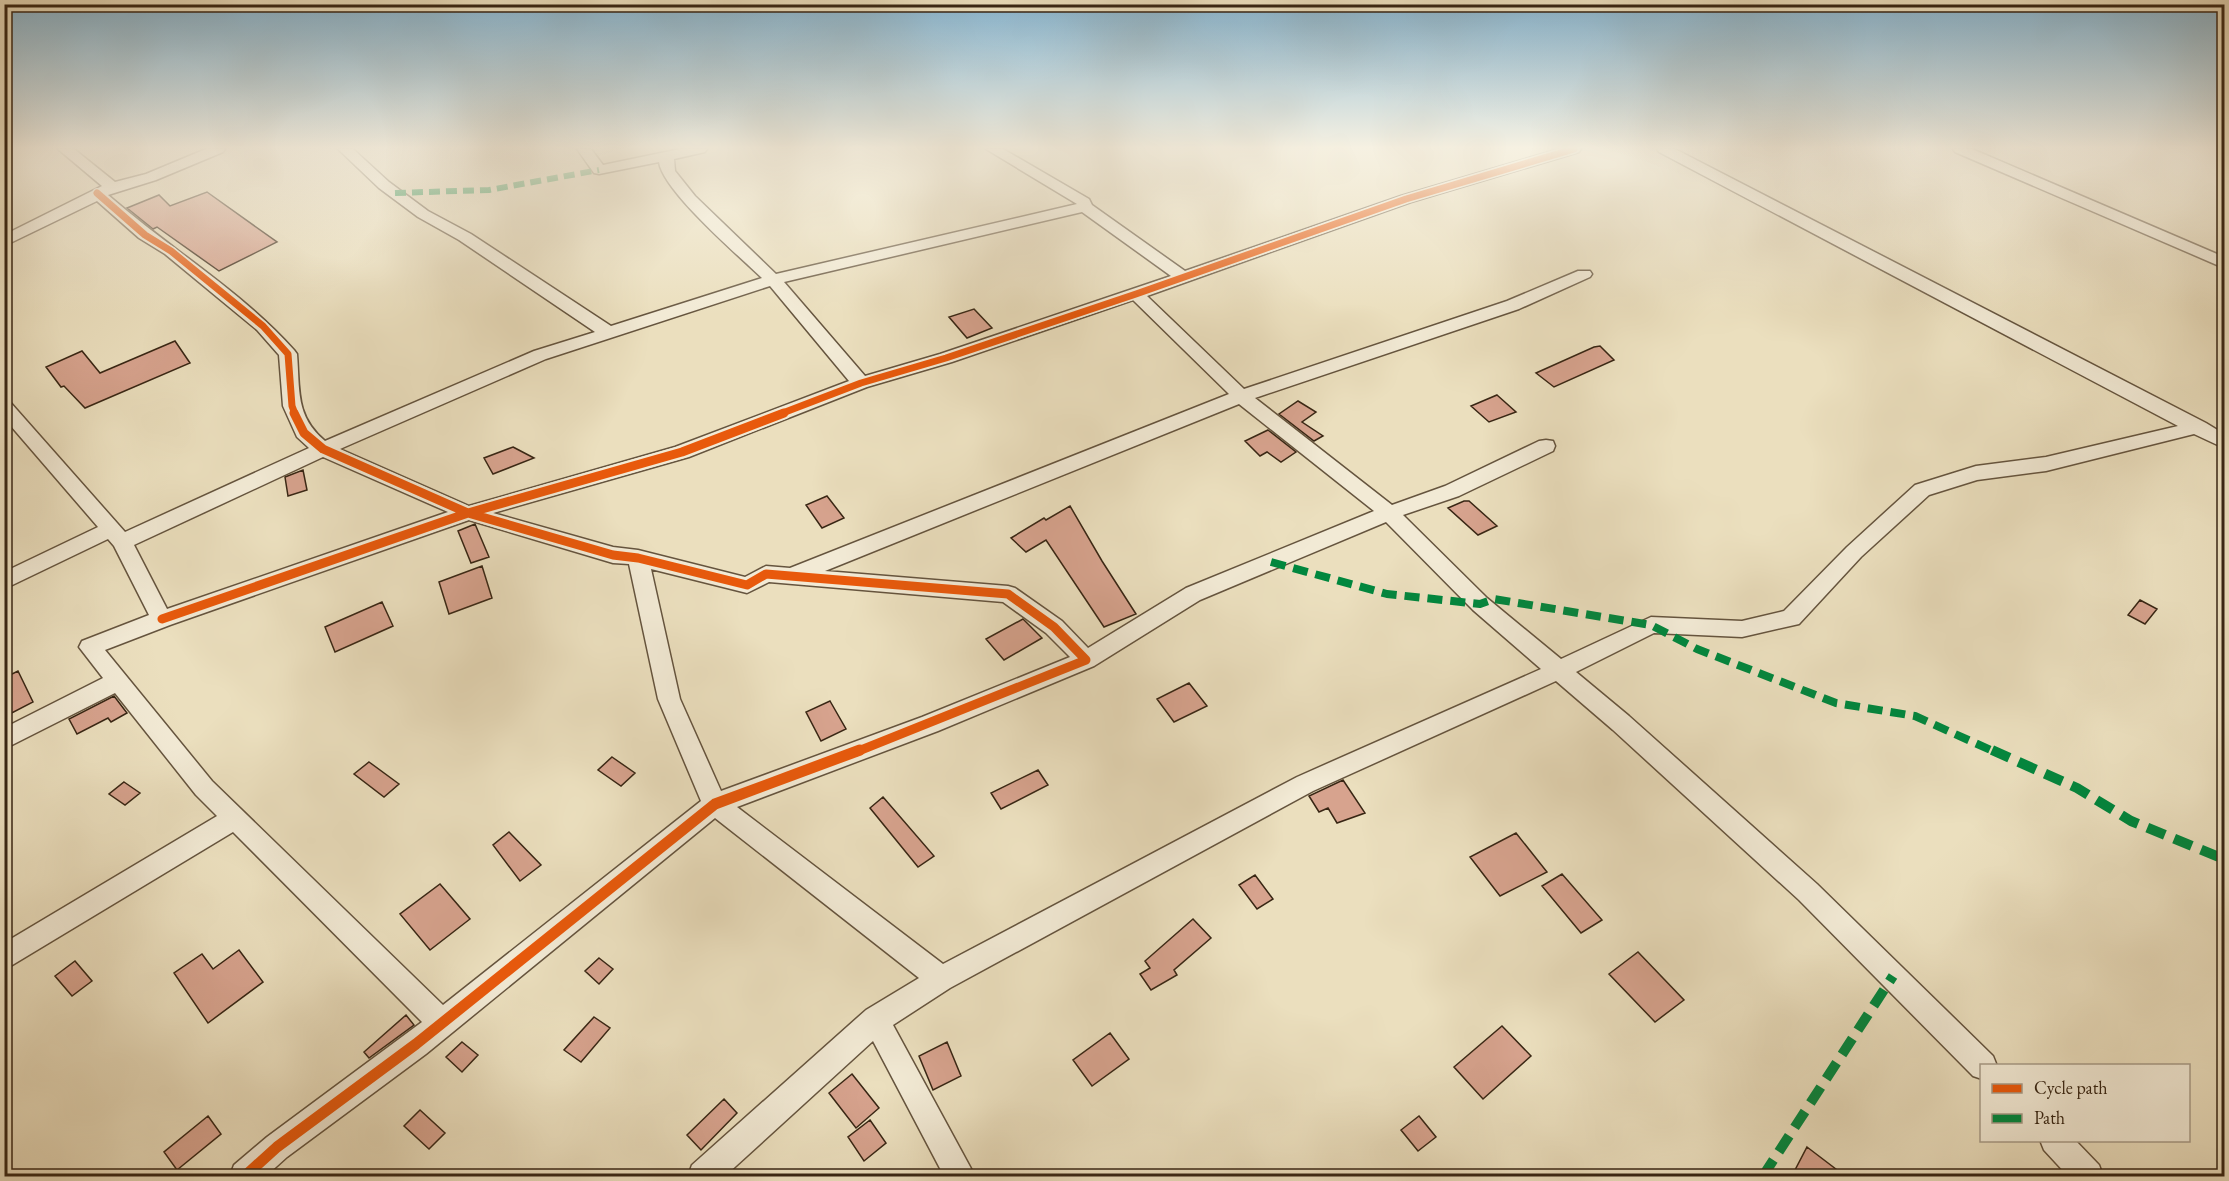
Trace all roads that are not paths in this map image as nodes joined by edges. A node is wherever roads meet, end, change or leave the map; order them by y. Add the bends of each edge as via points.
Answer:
1 (76, 204) edge
2 (117, 204) edge
3 (410, 204) edge
4 (695, 204) edge
5 (1391, 204) edge
6 (1770, 204) edge
7 (2088, 204) edge
8 (1085, 207) joint
9 (4, 241) edge
10 (2224, 263) edge
11 (1584, 274) dead end
12 (1183, 277) junction
13 (773, 280) junction
14 (1136, 294) junction
15 (609, 333) junction
16 (861, 382) junction
17 (1241, 396) junction
18 (4, 406) edge
19 (2199, 427) junction
20 (2224, 442) edge
21 (1546, 446) dead end
22 (323, 449) junction
23 (468, 513) junction
24 (1389, 513) junction
25 (116, 536) junction
26 (638, 558) junction
27 (791, 576) junction
28 (4, 581) edge
29 (162, 619) junction
30 (1086, 660) junction
31 (1558, 671) junction
32 (118, 681) junction
33 (4, 739) edge
34 (716, 804) junction
35 (235, 818) junction
36 (4, 958) edge
37 (941, 979) junction
38 (876, 1020) junction
39 (442, 1023) junction
40 (1982, 1064) edge
41 (2056, 1142) edge
42 (245, 1176) edge
43 (703, 1176) edge
44 (960, 1176) edge
45 (2088, 1176) edge

1 - 9 street
2 - 22 street via 145,235 171,251 263,326 288,354 292,406 297,420 304,433
3 - 15 street
4 - 13 street
5 - 12 street
6 - 19 street
7 - 10 street
8 - 12 street
8 - 13 street
11 - 17 street via 1513,305
12 - 14 street
13 - 15 street
13 - 16 street
14 - 16 street via 946,358
14 - 17 street
15 - 22 street via 540,355
16 - 23 street via 682,452
17 - 24 street
17 - 27 street
18 - 25 street
19 - 20 street
19 - 31 street via 2046,464 1976,473 1922,490 1854,552 1791,618 1742,629 1651,625
21 - 24 street via 1452,491
22 - 23 street
22 - 25 street
23 - 26 street via 613,555
23 - 29 street
24 - 30 street via 1193,594
24 - 31 street via 1480,604
25 - 28 street
25 - 29 street
26 - 27 street via 747,585 766,574
26 - 34 street via 669,699
27 - 30 street via 1008,594 1054,627
29 - 32 street via 90,647
30 - 34 street via 930,724
31 - 37 street via 1305,784
31 - 40 street via 1808,892
32 - 33 street
32 - 35 street via 204,788
34 - 37 street
34 - 39 street
35 - 36 street
35 - 39 street
37 - 38 street
38 - 43 street
38 - 44 street
39 - 42 street via 277,1147
41 - 45 street

